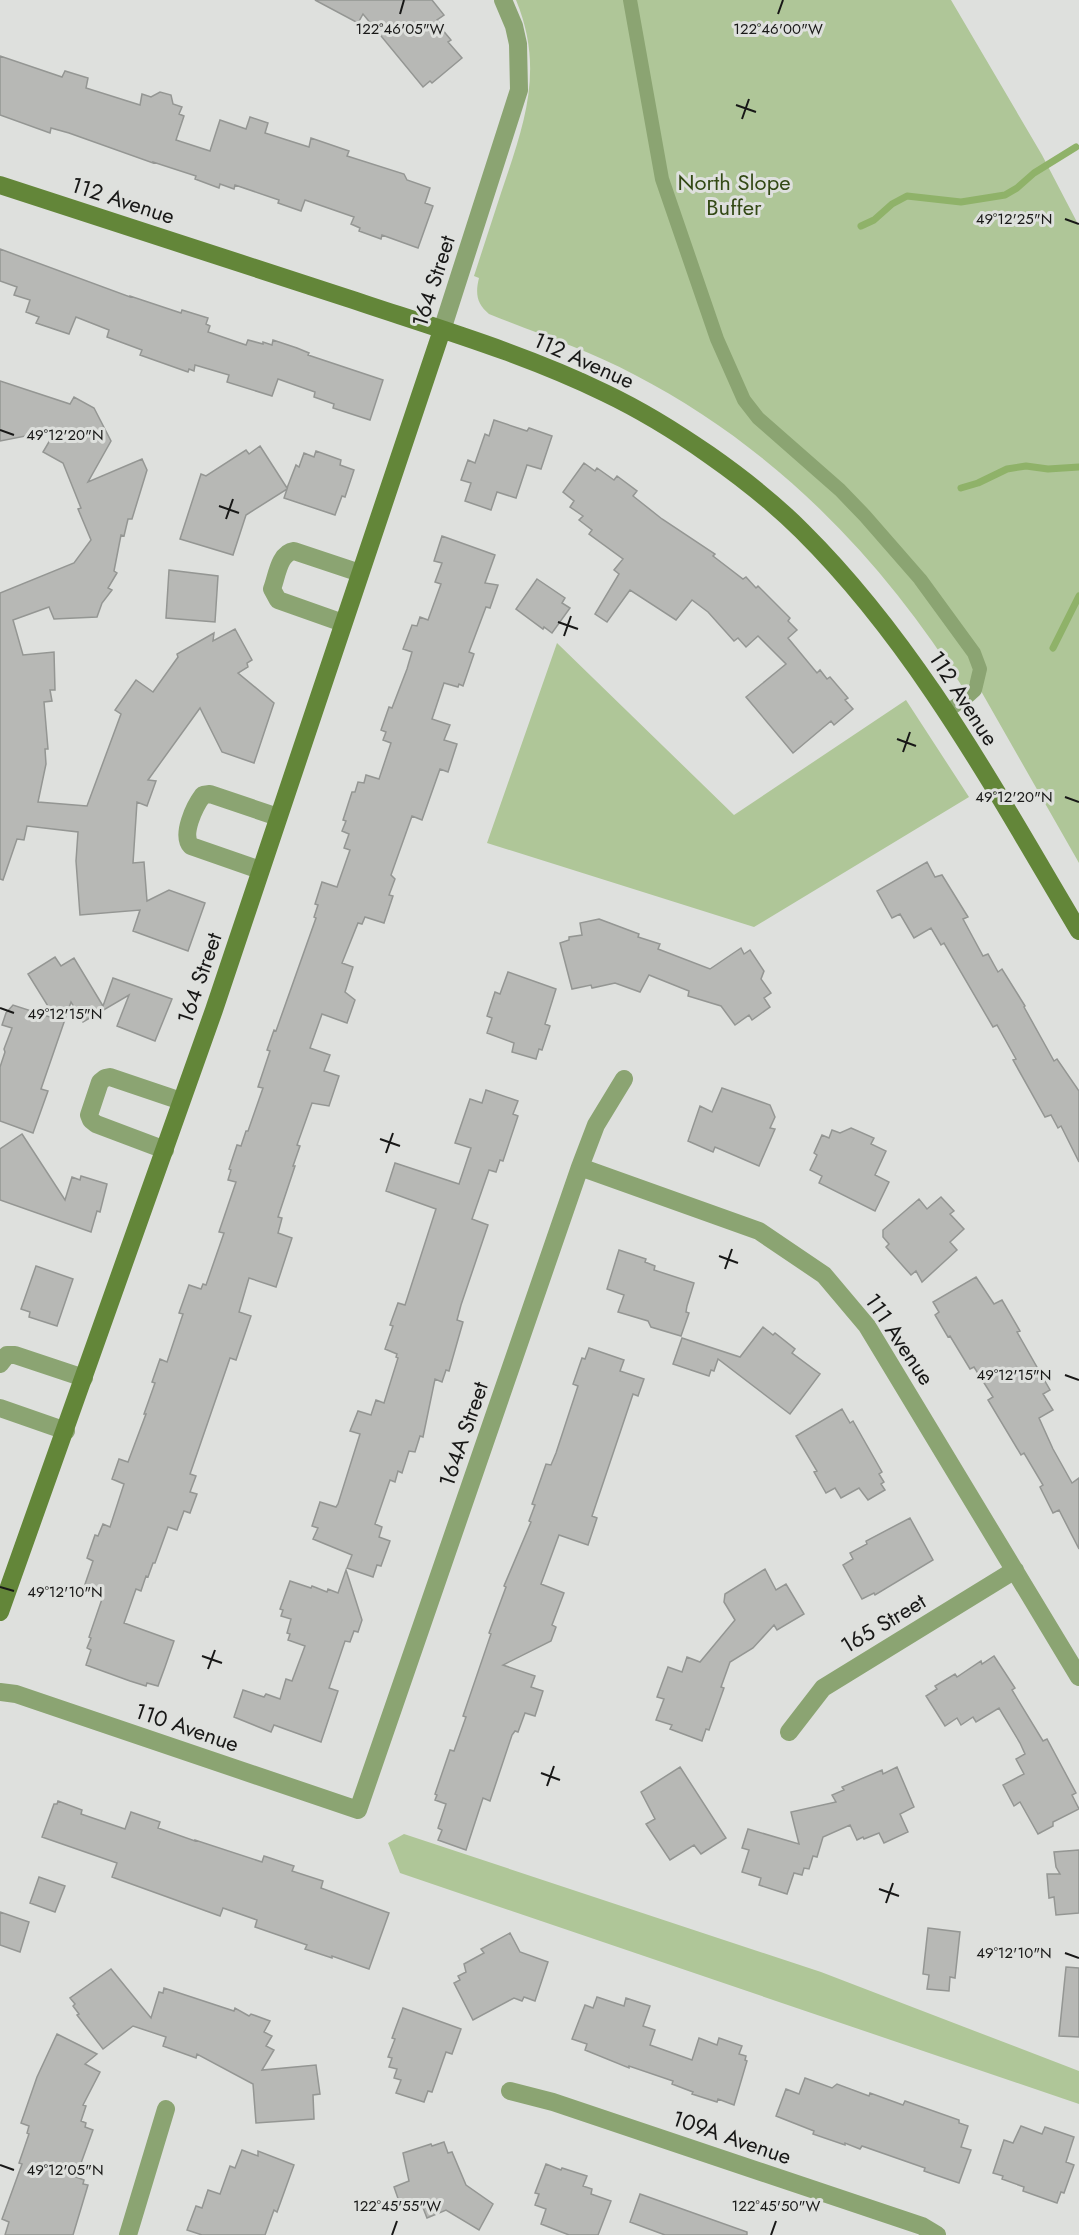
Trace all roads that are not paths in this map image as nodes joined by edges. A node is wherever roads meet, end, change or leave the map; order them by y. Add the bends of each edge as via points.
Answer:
1 (503, 0) edge
2 (630, 0) edge
3 (0, 185) edge
4 (442, 330) junction
5 (360, 573) junction
6 (343, 623) junction
7 (946, 712) junction
8 (278, 818) junction
9 (260, 870) junction
10 (1079, 932) edge
11 (624, 1078) dead end
12 (181, 1101) junction
13 (165, 1150) junction
14 (580, 1167) junction
15 (0, 1364) edge
16 (84, 1378) junction
17 (0, 1408) edge
18 (66, 1431) junction
19 (1016, 1570) junction
20 (0, 1612) edge
21 (1079, 1677) edge
22 (0, 1692) edge
23 (789, 1732) dead end
24 (358, 1810) joint
25 (510, 2091) dead end
26 (166, 2109) dead end
27 (128, 2235) edge
28 (937, 2235) edge

1 - 4 street, 164 Street via 518,44 519,90
2 - 7 lane via 662,179 721,349 744,400 758,418 865,516 920,579 974,654 980,669 975,690
3 - 4 street, 112 Avenue
4 - 5 street, 164 Street
4 - 7 street, 112 Avenue via 606,393 700,449 749,486 799,527 834,564 887,627
5 - 6 street, 164 Street
5 - 6 street via 294,551 283,556 272,589 278,600
6 - 8 street, 164 Street
7 - 10 street, 112 Avenue
8 - 9 street, 164 Street
8 - 9 street via 210,794 203,795 186,835 191,846
9 - 12 street, 164 Street
11 - 14 street, 164A Street via 596,1125
12 - 13 street, 164 Street
12 - 13 street via 110,1077 100,1082 89,1115 96,1124
13 - 16 street, 164 Street
14 - 19 street, 111 Avenue via 759,1231 824,1275 867,1326
14 - 24 street, 164A Street
15 - 16 street via 7,1355 15,1355
16 - 18 street, 164 Street
17 - 18 street
18 - 20 street, 164 Street
19 - 21 street, 111 Avenue
19 - 23 street, 165 Street via 823,1688
22 - 24 street, 110 Avenue via 16,1694
25 - 28 street, 109A Avenue via 922,2226
26 - 27 street

